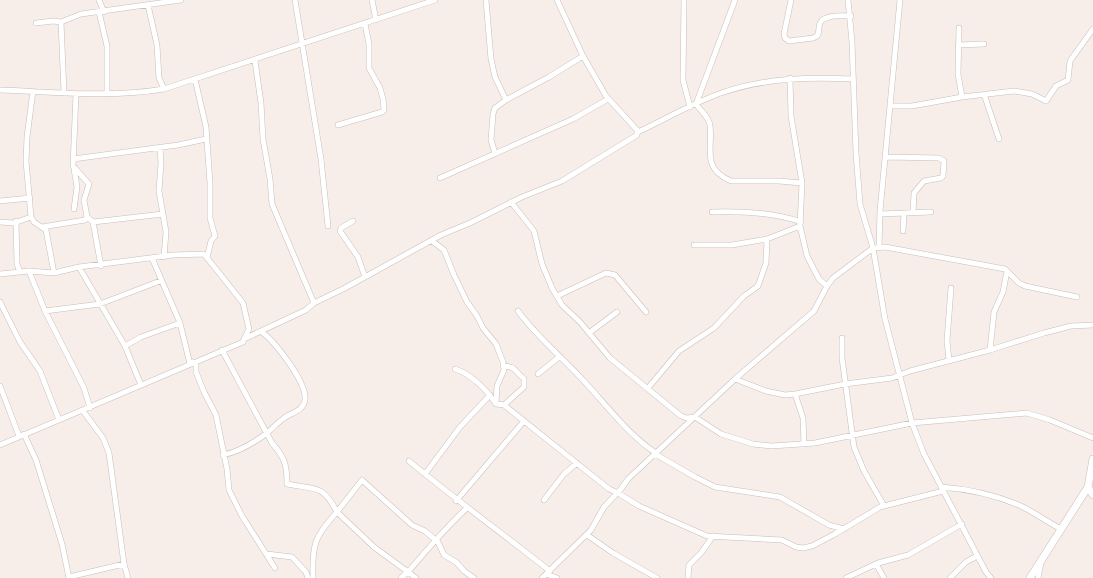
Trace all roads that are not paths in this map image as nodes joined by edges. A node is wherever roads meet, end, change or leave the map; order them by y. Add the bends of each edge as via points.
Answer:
1 (99, 0) edge
2 (181, 0) edge
3 (295, 0) edge
4 (372, 0) edge
5 (435, 0) edge
6 (486, 0) edge
7 (557, 0) edge
8 (684, 0) edge
9 (735, 0) edge
10 (792, 0) edge
11 (848, 0) edge
12 (900, 0) edge
13 (148, 6) junction
14 (102, 12) junction
15 (851, 16) junction
16 (376, 20) junction
17 (61, 22) junction
18 (36, 23) dead end
19 (364, 24) junction
20 (958, 28) dead end
21 (1093, 29) edge
22 (301, 44) junction
23 (984, 44) dead end
24 (958, 45) junction
25 (583, 56) junction
26 (255, 61) junction
27 (790, 78) junction
28 (195, 79) junction
29 (853, 79) junction
30 (164, 89) junction
31 (0, 90) edge
32 (33, 91) junction
33 (64, 93) junction
34 (107, 93) junction
35 (76, 94) junction
36 (984, 94) junction
37 (962, 97) junction
38 (608, 99) junction
39 (506, 100) junction
40 (696, 104) junction
41 (891, 106) junction
42 (690, 107) junction
43 (338, 125) dead end
44 (638, 132) junction
45 (206, 139) junction
46 (999, 139) dead end
47 (160, 148) junction
48 (495, 153) junction
49 (886, 157) junction
50 (73, 159) junction
51 (73, 166) junction
52 (440, 178) dead end
53 (802, 183) junction
54 (30, 198) junction
55 (0, 201) edge
56 (511, 202) junction
57 (74, 209) dead end
58 (712, 212) dead end
59 (931, 212) dead end
60 (904, 213) junction
61 (913, 213) junction
62 (163, 214) junction
63 (880, 214) junction
64 (31, 217) junction
65 (87, 217) junction
66 (16, 221) junction
67 (353, 221) dead end
68 (0, 222) edge
69 (93, 222) junction
70 (800, 224) junction
71 (328, 226) dead end
72 (41, 227) junction
73 (903, 231) dead end
74 (766, 239) junction
75 (432, 241) junction
76 (694, 244) dead end
77 (879, 247) junction
78 (873, 248) junction
79 (164, 256) junction
80 (152, 258) junction
81 (207, 258) junction
82 (102, 266) junction
83 (79, 267) junction
84 (29, 271) junction
85 (1007, 271) junction
86 (20, 272) junction
87 (54, 273) junction
88 (0, 274) edge
89 (364, 277) junction
90 (160, 281) junction
91 (827, 286) junction
92 (950, 288) dead end
93 (557, 296) junction
94 (1077, 296) dead end
95 (0, 302) edge
96 (314, 303) junction
97 (100, 304) junction
98 (45, 311) junction
99 (518, 311) dead end
100 (617, 312) dead end
101 (646, 312) dead end
102 (180, 323) junction
103 (1093, 325) edge
104 (262, 332) junction
105 (589, 333) junction
106 (842, 338) dead end
107 (244, 339) junction
108 (125, 346) junction
109 (222, 350) junction
110 (990, 350) junction
111 (559, 357) junction
112 (949, 360) junction
113 (192, 363) junction
114 (503, 365) junction
115 (454, 369) dead end
116 (538, 374) dead end
117 (899, 375) junction
118 (735, 379) junction
119 (845, 384) junction
120 (141, 385) junction
121 (0, 386) edge
122 (648, 388) junction
123 (795, 394) junction
124 (490, 395) junction
125 (496, 404) junction
126 (504, 405) junction
127 (90, 408) junction
128 (83, 411) junction
129 (695, 418) junction
130 (59, 420) junction
131 (524, 421) junction
132 (912, 423) junction
133 (267, 433) junction
134 (22, 435) junction
135 (852, 435) junction
136 (1093, 438) edge
137 (804, 444) junction
138 (0, 445) edge
139 (656, 454) junction
140 (223, 455) junction
141 (1093, 458) edge
142 (409, 461) dead end
143 (577, 463) junction
144 (425, 474) junction
145 (1088, 487) junction
146 (942, 489) junction
147 (618, 492) junction
148 (1093, 495) edge
149 (544, 500) dead end
150 (456, 501) junction
151 (884, 506) junction
152 (467, 508) junction
153 (337, 512) junction
154 (962, 524) junction
155 (844, 529) junction
156 (1061, 529) junction
157 (587, 535) junction
158 (713, 536) junction
159 (436, 540) junction
160 (267, 554) junction
161 (977, 556) junction
162 (1042, 560) junction
163 (124, 564) junction
164 (876, 564) junction
165 (275, 568) dead end
166 (408, 572) junction
167 (546, 574) edge
168 (69, 577) edge
169 (128, 578) edge
170 (308, 578) edge
171 (313, 578) edge
172 (400, 578) edge
173 (416, 578) edge
174 (474, 578) edge
175 (556, 578) edge
176 (657, 578) edge
177 (688, 578) edge
178 (846, 578) edge
179 (884, 578) edge
180 (950, 578) edge
181 (991, 578) edge
182 (1030, 578) edge
183 (1038, 578) edge

1 - 14 street
2 - 13 street
3 - 22 street
4 - 16 street
5 - 16 street
6 - 39 street via 491,59 495,76
7 - 25 street
8 - 42 street via 683,80
9 - 40 street
10 - 15 street via 784,34 789,41 817,36 819,24 823,19
11 - 15 street
12 - 41 street
13 - 14 street via 121,7
13 - 30 street via 156,45 159,78
14 - 17 street via 81,14
14 - 34 street via 107,46
15 - 29 street
16 - 19 street
17 - 18 street
17 - 33 street
19 - 22 street
19 - 43 street via 369,44 369,68 380,88 384,110
20 - 24 street
21 - 36 street via 1070,61 1068,80 1054,88 1048,100 1014,91
22 - 26 street
22 - 71 street via 321,159
23 - 24 street
24 - 37 street via 958,74
25 - 38 street
25 - 39 street
26 - 28 street
26 - 96 street via 272,204
27 - 29 street
27 - 40 street via 723,92
27 - 53 street via 790,107
28 - 30 street
28 - 45 street via 206,127
29 - 78 street via 860,204
30 - 34 street via 140,93
31 - 32 street
32 - 33 street
32 - 54 street via 26,143
33 - 35 street
34 - 35 street
35 - 50 street
36 - 37 street
36 - 46 street
37 - 41 street via 912,106
38 - 44 street
38 - 48 street via 573,119
39 - 48 street via 495,108 493,114 492,142
40 - 42 street
40 - 53 street via 710,124 713,168 724,178 731,181
41 - 49 street
42 - 44 street
44 - 56 street via 562,181
45 - 47 street
45 - 81 street via 210,218 215,236
47 - 50 street
47 - 62 street via 159,191
48 - 52 street
49 - 61 street via 944,160 943,176 924,180 914,194
49 - 63 street
50 - 51 street
51 - 57 street via 77,187
51 - 65 street via 89,184 84,200
53 - 70 street
54 - 55 street
54 - 64 street
56 - 75 street
56 - 93 street via 534,231 542,264
58 - 70 street via 750,212 784,216
59 - 61 street
60 - 61 street
60 - 63 street
60 - 73 street
62 - 69 street
62 - 79 street via 166,232
63 - 77 street
64 - 66 street
64 - 72 street
65 - 69 street
65 - 72 street via 86,220
66 - 68 street
66 - 86 street via 17,264
67 - 89 street via 340,231 358,257
69 - 82 street
70 - 74 street
70 - 91 street via 807,256 819,279
72 - 87 street via 46,230
74 - 76 street via 725,246
74 - 122 street via 766,263 758,286 744,296 714,328 678,351
75 - 89 street
75 - 114 street via 444,250 467,302 496,344
77 - 78 street
77 - 85 street via 975,262
78 - 91 street via 847,266
78 - 117 street via 885,319
79 - 80 street
79 - 81 street via 204,254
80 - 82 street
80 - 90 street
81 - 107 street via 243,303 249,329
82 - 83 street
83 - 87 street
83 - 97 street
84 - 86 street
84 - 87 street
84 - 98 street
85 - 94 street via 1025,286
85 - 110 street via 1003,292 994,312
86 - 88 street
89 - 96 street
90 - 97 street
90 - 102 street via 166,287
91 - 118 street via 814,311
92 - 112 street
93 - 101 street via 606,273 615,275
93 - 105 street
95 - 130 street via 20,342 40,371
96 - 104 street via 306,310
97 - 98 street
97 - 108 street
98 - 127 street via 84,388
99 - 111 street
100 - 105 street
102 - 108 street via 141,337
102 - 113 street
103 - 110 street via 1071,326
104 - 107 street
104 - 133 street via 270,338 286,360 304,391 305,398 300,409 283,418
105 - 122 street via 610,358
106 - 119 street
107 - 109 street via 243,342
108 - 120 street
109 - 113 street
109 - 133 street
110 - 112 street
111 - 116 street
111 - 139 street via 634,436
112 - 117 street
113 - 120 street
113 - 140 street via 196,365 196,372 216,415
114 - 125 street via 504,370 497,386
114 - 126 street via 514,368 524,379 524,387
115 - 124 street via 463,372
117 - 119 street
117 - 132 street
118 - 123 street via 766,391
118 - 129 street
119 - 123 street
119 - 135 street
120 - 127 street
121 - 134 street
122 - 129 street via 681,416
123 - 137 street via 803,418
124 - 125 street
124 - 144 street via 460,427
125 - 126 street
126 - 131 street
127 - 128 street
128 - 130 street
128 - 163 street via 109,453
129 - 137 street via 721,434 753,444
129 - 139 street
130 - 134 street
131 - 143 street
131 - 150 street
132 - 135 street
132 - 136 street via 1030,413
132 - 146 street
133 - 140 street via 232,453
133 - 153 street via 283,456 287,484 313,487 329,496
134 - 138 street
134 - 168 street via 36,460 62,544
135 - 137 street
135 - 151 street via 864,471
139 - 147 street via 628,479
139 - 155 street via 695,478 715,486 780,497 829,525
140 - 160 street via 229,490 242,516
141 - 145 main road
142 - 144 street
143 - 147 street via 609,489
143 - 149 street via 564,474
144 - 150 street
145 - 148 main road
145 - 156 main road
146 - 151 street
146 - 154 street
146 - 156 street via 972,490 1007,501
147 - 157 street via 604,507
147 - 158 street via 639,506 697,532
150 - 152 street
151 - 155 street
152 - 159 street
152 - 167 street
153 - 159 street via 362,480 412,525
153 - 166 street via 374,547
153 - 171 street via 315,542
154 - 161 street
154 - 164 street via 908,555
155 - 158 street via 803,548 782,540
156 - 162 main road
157 - 167 street
157 - 176 street
158 - 177 street via 690,565
159 - 166 street
159 - 174 street via 444,555
160 - 165 street
160 - 170 street via 292,557 306,572
161 - 180 street via 966,562
161 - 181 street
162 - 182 main road
162 - 183 street
163 - 168 street
163 - 169 street
164 - 178 street
164 - 179 street
166 - 172 street
166 - 173 street
167 - 175 street

